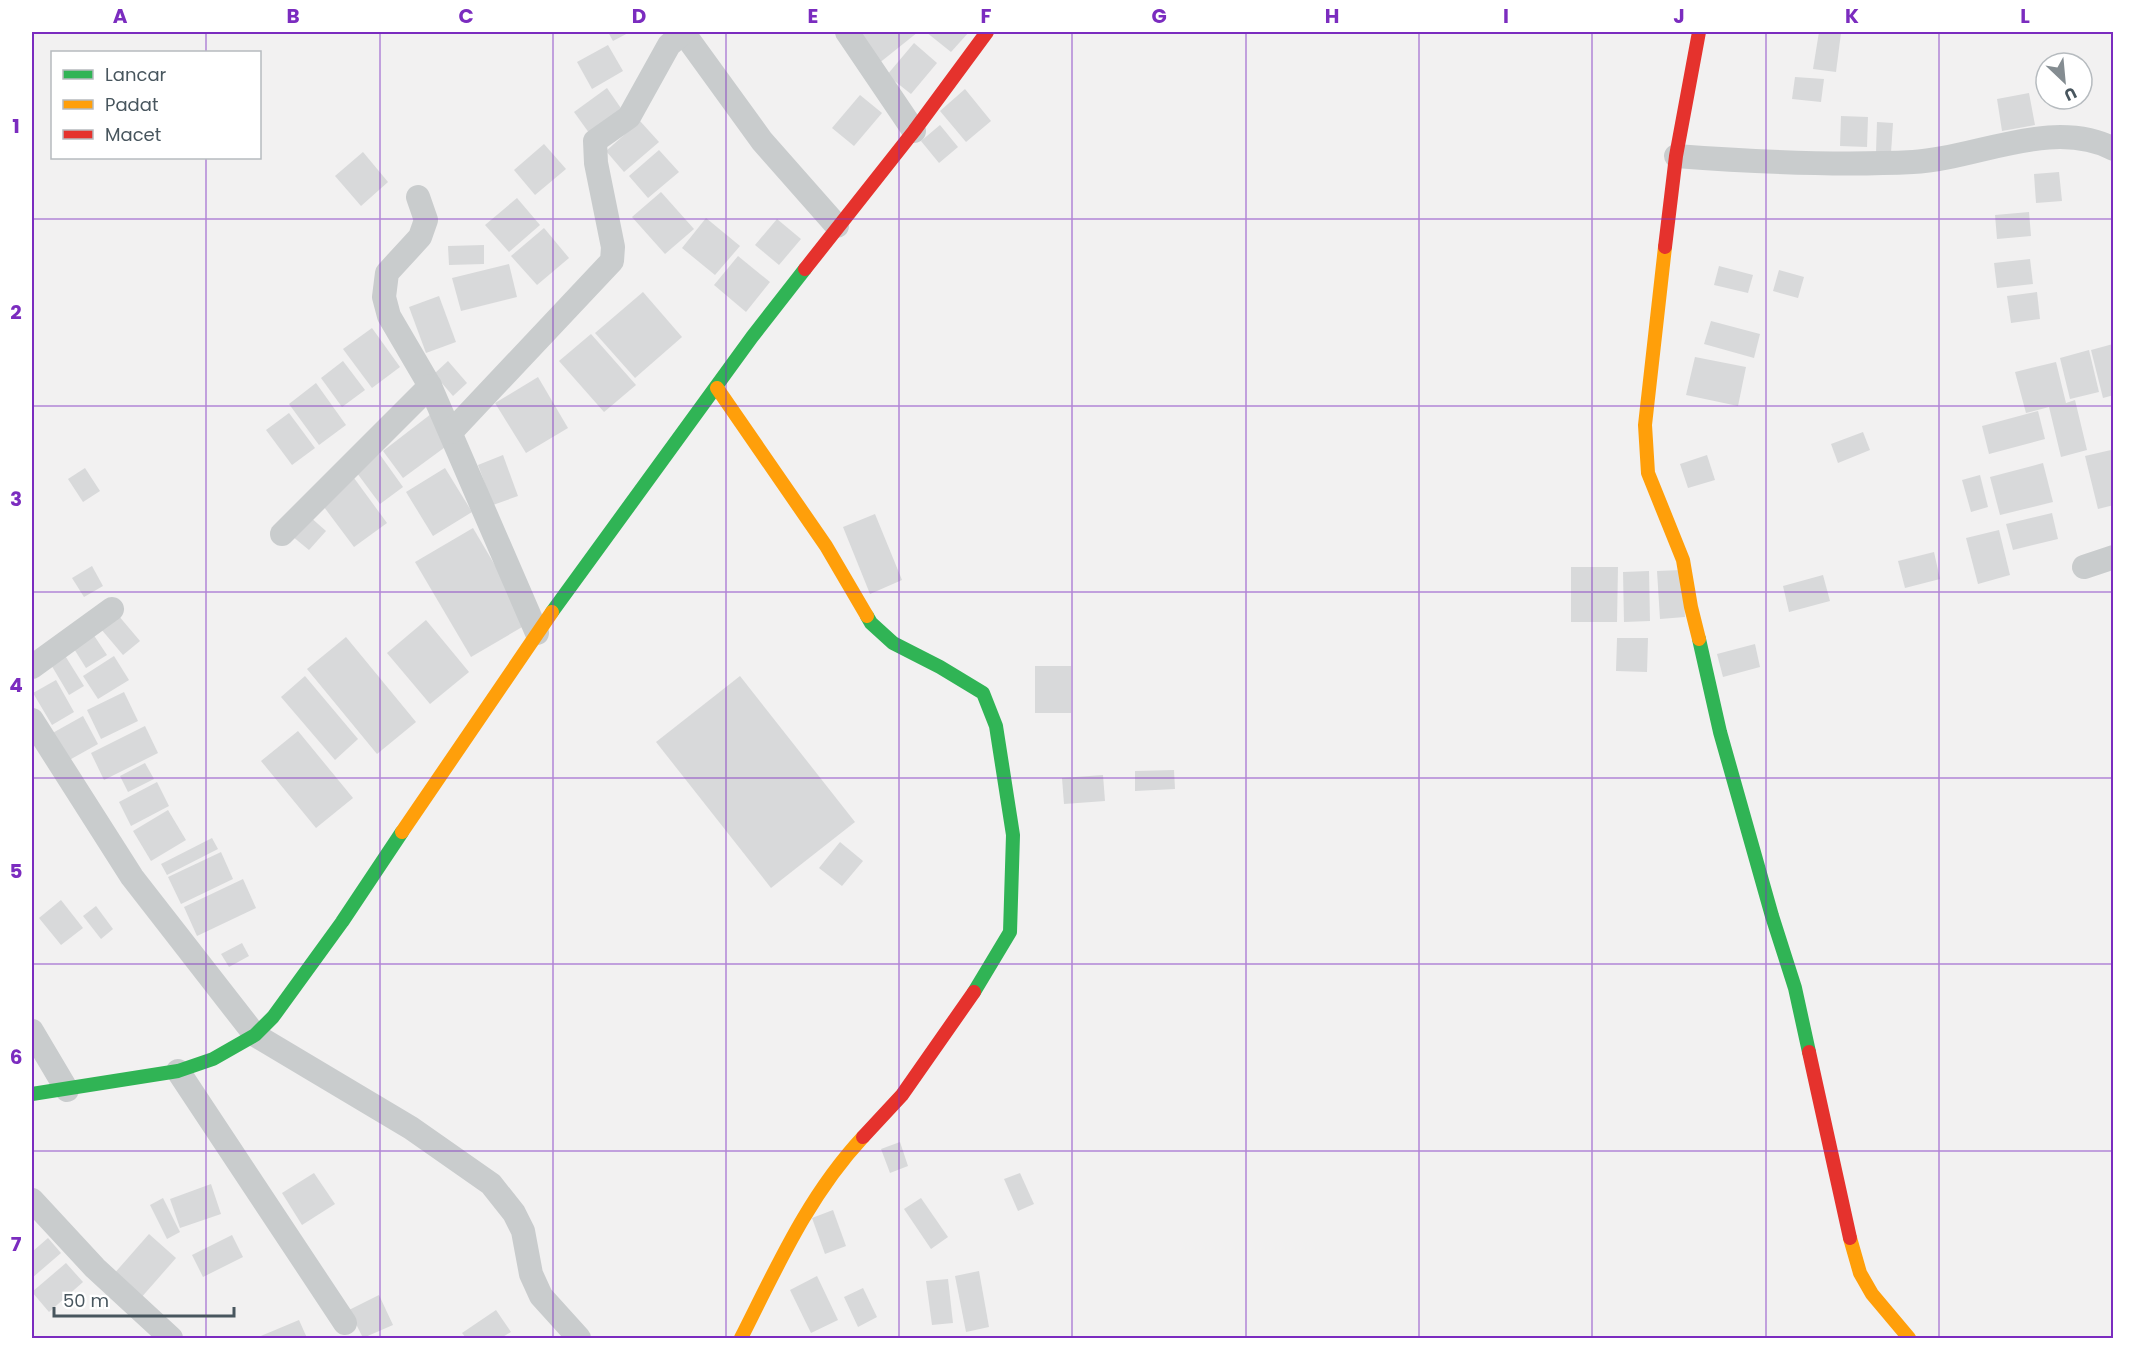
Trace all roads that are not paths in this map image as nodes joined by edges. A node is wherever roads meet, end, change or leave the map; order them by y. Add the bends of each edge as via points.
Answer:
1 (683, 32) edge
2 (847, 32) edge
3 (987, 32) edge
4 (1699, 32) edge
5 (914, 131) junction
6 (2114, 149) edge
7 (1676, 156) junction
8 (418, 197) dead end
9 (837, 226) junction
10 (430, 386) junction
11 (717, 388) junction
12 (451, 432) junction
13 (282, 534) dead end
14 (2114, 557) edge
15 (2084, 567) dead end
16 (112, 609) dead end
17 (537, 633) junction
18 (32, 667) edge
19 (32, 720) edge
20 (32, 1031) edge
21 (255, 1035) junction
22 (178, 1071) junction
23 (67, 1090) junction
24 (32, 1095) edge
25 (32, 1200) edge
26 (345, 1323) dead end
27 (750, 1335) edge
28 (171, 1338) edge
29 (579, 1338) edge
30 (1909, 1338) edge

1 - 9 street via 762,141
1 - 12 street via 669,45 629,117 595,141 612,261
2 - 5 street
3 - 5 street
4 - 7 street
5 - 9 street
6 - 7 street via 2084,140 2049,138 1916,162 1756,162
7 - 30 street via 1644,425 1648,473 1683,560 1720,732 1795,988 1860,1273 1872,1294
8 - 10 street via 426,220 420,237 387,273 384,297 389,316
9 - 11 street
10 - 12 street
10 - 13 street
11 - 17 street
11 - 27 street via 826,546 871,623 893,643 983,693 996,726 1013,835 1010,932 968,1003 902,1095 823,1185 788,1244
12 - 17 street
14 - 15 street
16 - 18 street
17 - 21 street via 342,922 273,1017
19 - 21 street via 132,877
20 - 23 street
21 - 22 street via 213,1059
21 - 29 street via 411,1128 490,1184 523,1231 531,1274 540,1296
22 - 23 street
22 - 26 street
23 - 24 street
25 - 28 street via 94,1268

